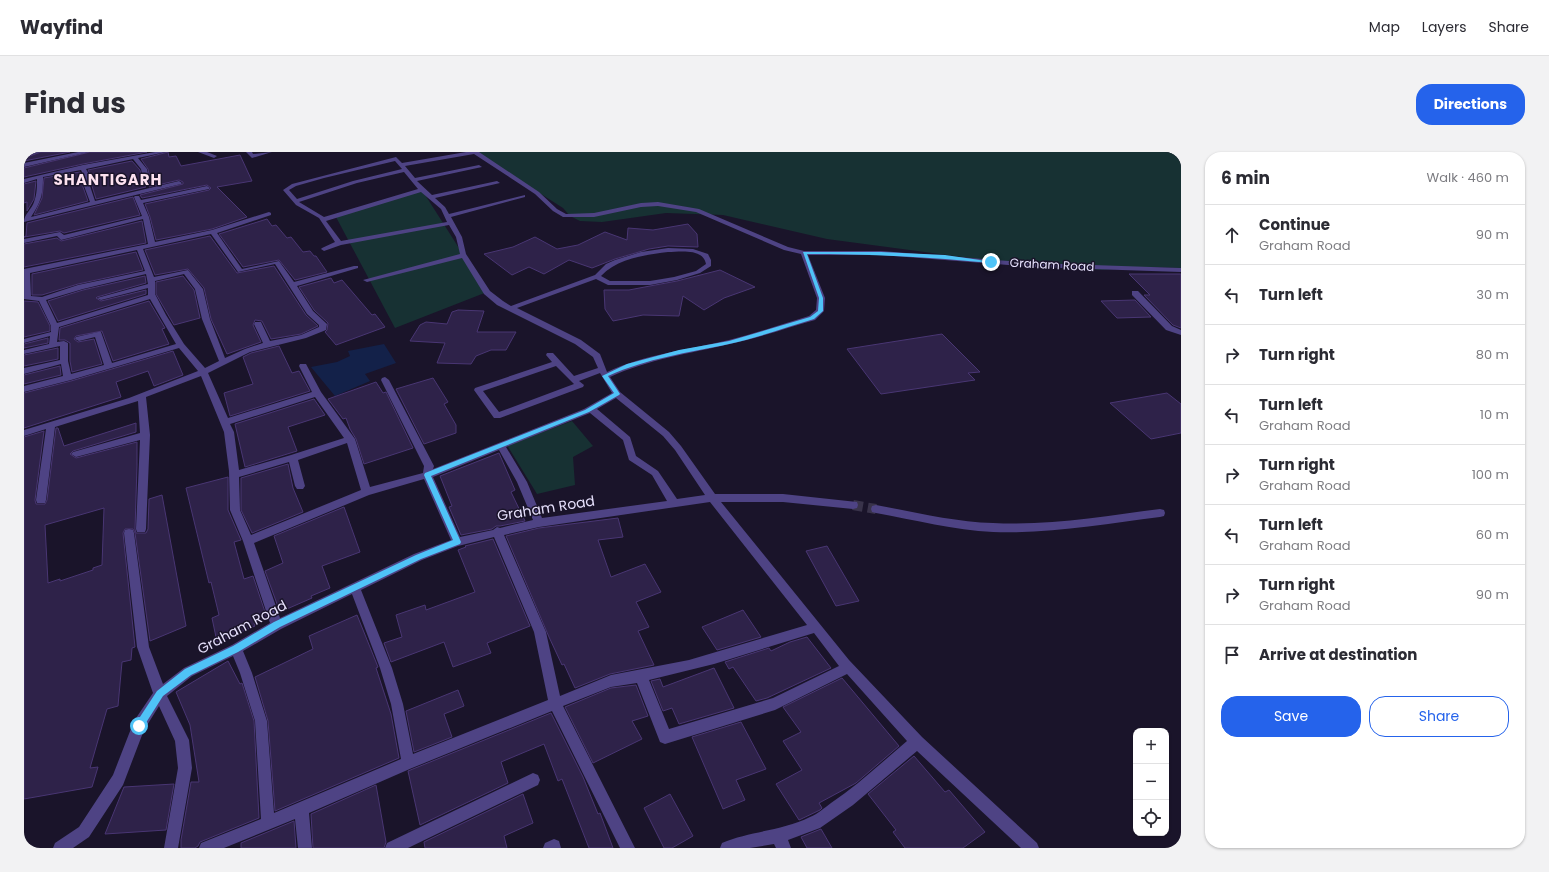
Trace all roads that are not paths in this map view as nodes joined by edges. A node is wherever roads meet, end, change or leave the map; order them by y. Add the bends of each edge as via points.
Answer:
1 (38, 152) edge
2 (86, 152) edge
3 (163, 152) edge
4 (201, 152) edge
5 (249, 152) edge
6 (269, 152) edge
7 (475, 152) edge
8 (24, 155) edge
9 (137, 155) edge
10 (214, 156) dead end
11 (24, 165) edge
12 (83, 167) junction
13 (402, 167) junction
14 (479, 167) dead end
15 (40, 176) junction
16 (413, 180) junction
17 (24, 181) edge
18 (497, 183) dead end
19 (147, 184) dead end
20 (179, 184) dead end
21 (207, 188) dead end
22 (422, 190) junction
23 (135, 194) junction
24 (523, 196) dead end
25 (431, 197) junction
26 (295, 200) junction
27 (140, 202) junction
28 (93, 203) junction
29 (269, 214) dead end
30 (448, 216) junction
31 (146, 217) junction
32 (25, 220) edge
33 (322, 220) junction
34 (451, 223) junction
35 (213, 232) junction
36 (24, 242) edge
37 (339, 243) junction
38 (152, 245) junction
39 (139, 248) junction
40 (324, 249) dead end
41 (804, 253) junction
42 (464, 255) junction
43 (356, 267) dead end
44 (1181, 270) edge
45 (25, 271) edge
46 (148, 272) junction
47 (597, 276) junction
48 (367, 280) dead end
49 (152, 283) junction
50 (293, 286) junction
51 (1135, 293) dead end
52 (152, 296) junction
53 (101, 298) dead end
54 (42, 299) junction
55 (512, 308) junction
56 (258, 324) dead end
57 (55, 330) junction
58 (1181, 333) edge
59 (79, 339) dead end
60 (24, 341) edge
61 (268, 344) junction
62 (53, 345) junction
63 (181, 345) junction
64 (24, 352) edge
65 (550, 354) dead end
66 (64, 361) junction
67 (223, 362) junction
68 (557, 363) junction
69 (109, 366) junction
70 (303, 366) dead end
71 (24, 371) edge
72 (204, 372) junction
73 (604, 372) junction
74 (68, 378) junction
75 (385, 380) dead end
76 (573, 380) junction
77 (24, 388) edge
78 (318, 393) junction
79 (617, 394) junction
80 (142, 396) junction
81 (590, 409) junction
82 (224, 422) junction
83 (50, 426) junction
84 (24, 433) edge
85 (145, 435) junction
86 (350, 439) junction
87 (500, 445) junction
88 (76, 454) dead end
89 (293, 458) junction
90 (233, 475) junction
91 (428, 475) junction
92 (300, 486) dead end
93 (366, 492) junction
94 (712, 498) junction
95 (41, 500) dead end
96 (674, 503) junction
97 (853, 505) tunnel mouth
98 (876, 509) tunnel mouth
99 (1160, 513) dead end
100 (539, 523) junction
101 (141, 529) dead end
102 (497, 531) junction
103 (129, 533) dead end
104 (248, 541) junction
105 (457, 542) junction
106 (355, 588) junction
107 (277, 625) junction
108 (816, 627) junction
109 (236, 649) junction
110 (842, 670) dead end
111 (641, 677) junction
112 (160, 694) junction
113 (555, 703) junction
114 (917, 742) junction
115 (408, 763) junction
116 (533, 780) dead end
117 (301, 809) junction
118 (268, 823) junction
119 (781, 842) edge
120 (224, 845) edge
121 (60, 848) edge
122 (171, 848) edge
123 (206, 848) edge
124 (305, 848) edge
125 (392, 848) edge
126 (550, 848) edge
127 (554, 848) edge
128 (628, 848) edge
129 (727, 848) edge
130 (1032, 848) edge

1 - 8 street
2 - 11 street
3 - 9 street
4 - 10 street
5 - 6 street via 252,156
7 - 13 street
7 - 41 street, Graham Road via 537,193 565,216 594,215 641,205 675,206 697,210 786,250
9 - 12 street
9 - 19 street via 147,173
12 - 15 street
12 - 28 street
13 - 16 street
13 - 26 street
13 - 26 street via 396,159 294,185 286,190
14 - 16 street
15 - 17 street
15 - 32 street via 37,203
16 - 22 street
18 - 25 street
20 - 23 street
21 - 27 street
22 - 25 street
22 - 33 street
23 - 27 street
23 - 28 street
24 - 30 street
25 - 30 street
26 - 33 street
27 - 31 street
28 - 32 street
29 - 35 street
30 - 34 street
31 - 36 street via 61,238 60,234
31 - 38 street
33 - 37 street
34 - 37 street
34 - 42 street via 459,237
35 - 38 street
35 - 50 street via 240,271 277,262
37 - 40 street
38 - 39 street
39 - 45 street
39 - 46 street
41 - 44 street, Graham Road via 881,253 1033,265
41 - 73 street via 821,298 820,311 812,318 730,342 679,352
42 - 48 street
42 - 55 street via 487,292 500,303
43 - 50 street
45 - 54 street via 27,298
46 - 49 street
46 - 54 street
47 - 47 street via 614,284 650,283 698,272 709,265 709,259 703,253 689,250 631,256 607,266
47 - 55 street
49 - 52 street
49 - 53 street
49 - 67 street via 186,271 199,289 206,319
50 - 61 street via 310,312 323,324 323,328 300,337
51 - 58 street via 1169,328
52 - 57 street
52 - 63 street
54 - 57 street
55 - 73 street via 578,342 597,356
56 - 61 street
57 - 60 street
57 - 62 street
59 - 69 street via 98,334
61 - 67 street
62 - 64 street
62 - 66 street via 64,343
63 - 69 street
63 - 72 street
65 - 68 street
66 - 71 street
66 - 74 street
67 - 72 street via 216,368
68 - 76 street
68 - 76 street via 478,390 496,416 580,385
69 - 74 street
70 - 78 street
72 - 80 street
72 - 82 street
73 - 76 street
73 - 79 street
74 - 77 street
75 - 91 street via 429,466
78 - 82 street
78 - 86 street
79 - 81 street
79 - 94 street via 666,434
80 - 83 street
80 - 85 street
81 - 87 street
81 - 96 street via 627,438 632,458 655,473
82 - 90 street via 229,432
83 - 84 street
83 - 95 street
85 - 88 street
85 - 101 street
86 - 89 street
86 - 93 street
87 - 91 street
87 - 100 street via 526,489
89 - 90 street
89 - 92 street
90 - 104 street via 235,510
91 - 93 street
91 - 105 street
93 - 104 street
94 - 96 street, Graham Road
94 - 97 street, Graham Road via 783,498
94 - 108 street
96 - 100 street, Graham Road
98 - 99 street via 968,525 1007,528 1053,526
100 - 102 street, Graham Road
102 - 105 street, Graham Road
102 - 113 street via 540,632
103 - 112 street via 143,647
104 - 107 street
105 - 106 street, Graham Road via 418,557
106 - 107 street, Graham Road
106 - 115 street via 397,704
107 - 109 street, Graham Road
108 - 111 street via 675,670
108 - 114 street via 845,664
109 - 112 street, Graham Road via 188,672
109 - 118 street via 261,721
110 - 111 street via 775,704 665,738
111 - 113 street via 611,681
112 - 121 street, Graham Road via 139,726 114,787 84,832
112 - 122 street via 182,740 185,768
113 - 115 street
113 - 128 street
114 - 119 street via 848,800
114 - 130 street
115 - 117 street
116 - 125 street
117 - 118 street
117 - 124 street
118 - 120 street
119 - 129 street via 748,841
120 - 123 street
126 - 127 street

